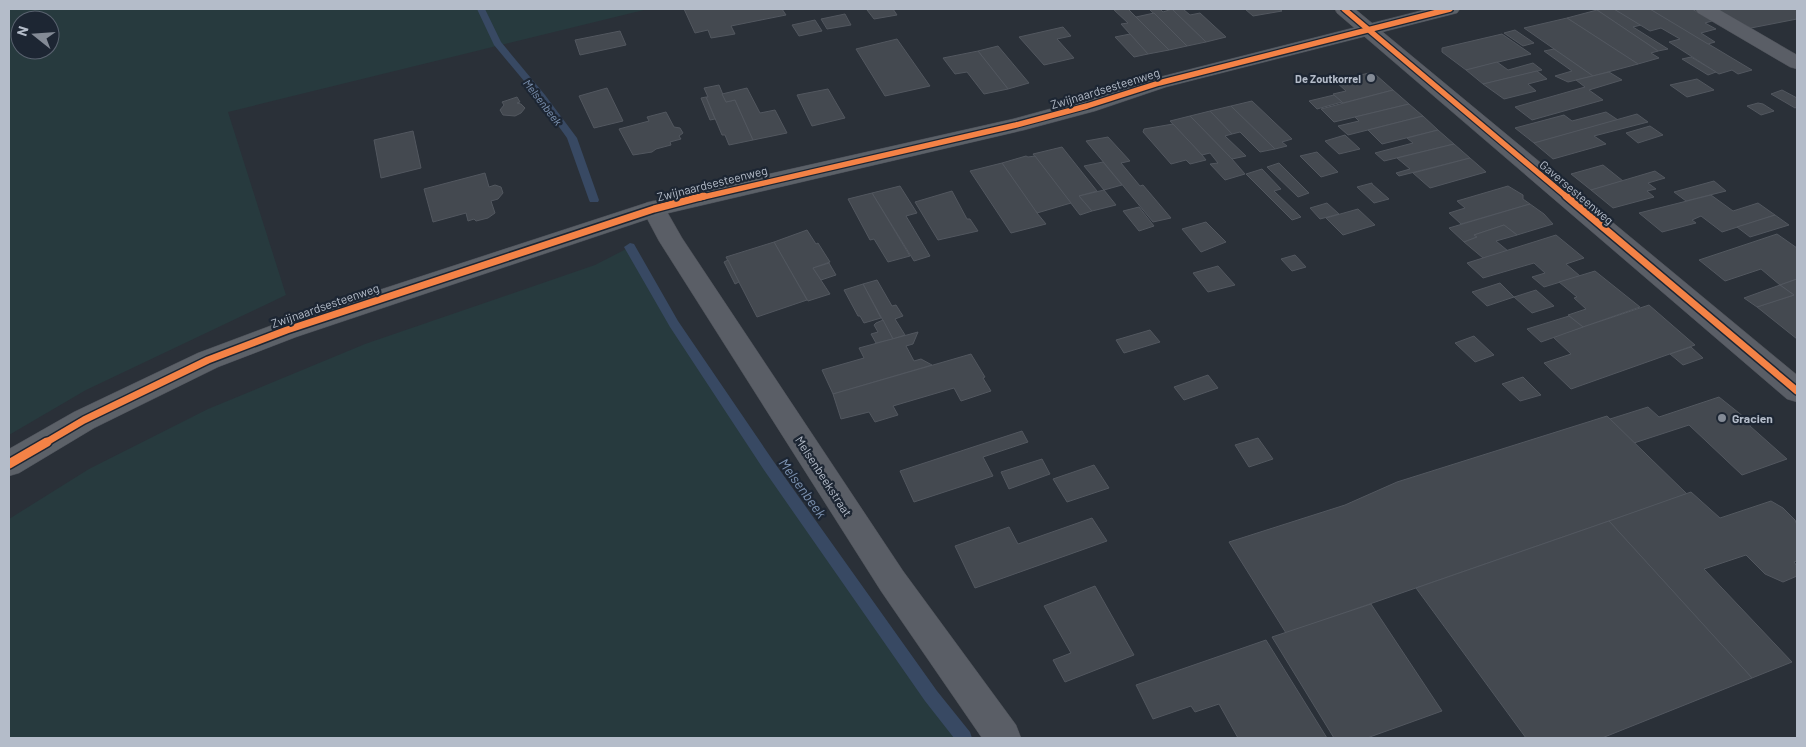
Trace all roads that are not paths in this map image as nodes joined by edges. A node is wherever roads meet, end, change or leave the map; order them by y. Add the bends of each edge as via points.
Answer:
1 (1344, 9) edge
2 (1450, 9) edge
3 (1706, 9) edge
4 (1368, 30) junction
5 (1797, 62) edge
6 (654, 209) junction
7 (1797, 391) edge
8 (9, 464) edge
9 (1003, 738) edge

1 - 4 street, Gaversesteenweg
2 - 4 main road, Zwijnaardsesteenweg
3 - 5 street
4 - 6 main road, Zwijnaardsesteenweg via 1159,83 1016,125
4 - 7 street, Gaversesteenweg
6 - 8 main road, Zwijnaardsesteenweg via 333,314 208,360 84,420
6 - 9 street, Melsenbeekstraat via 892,581

